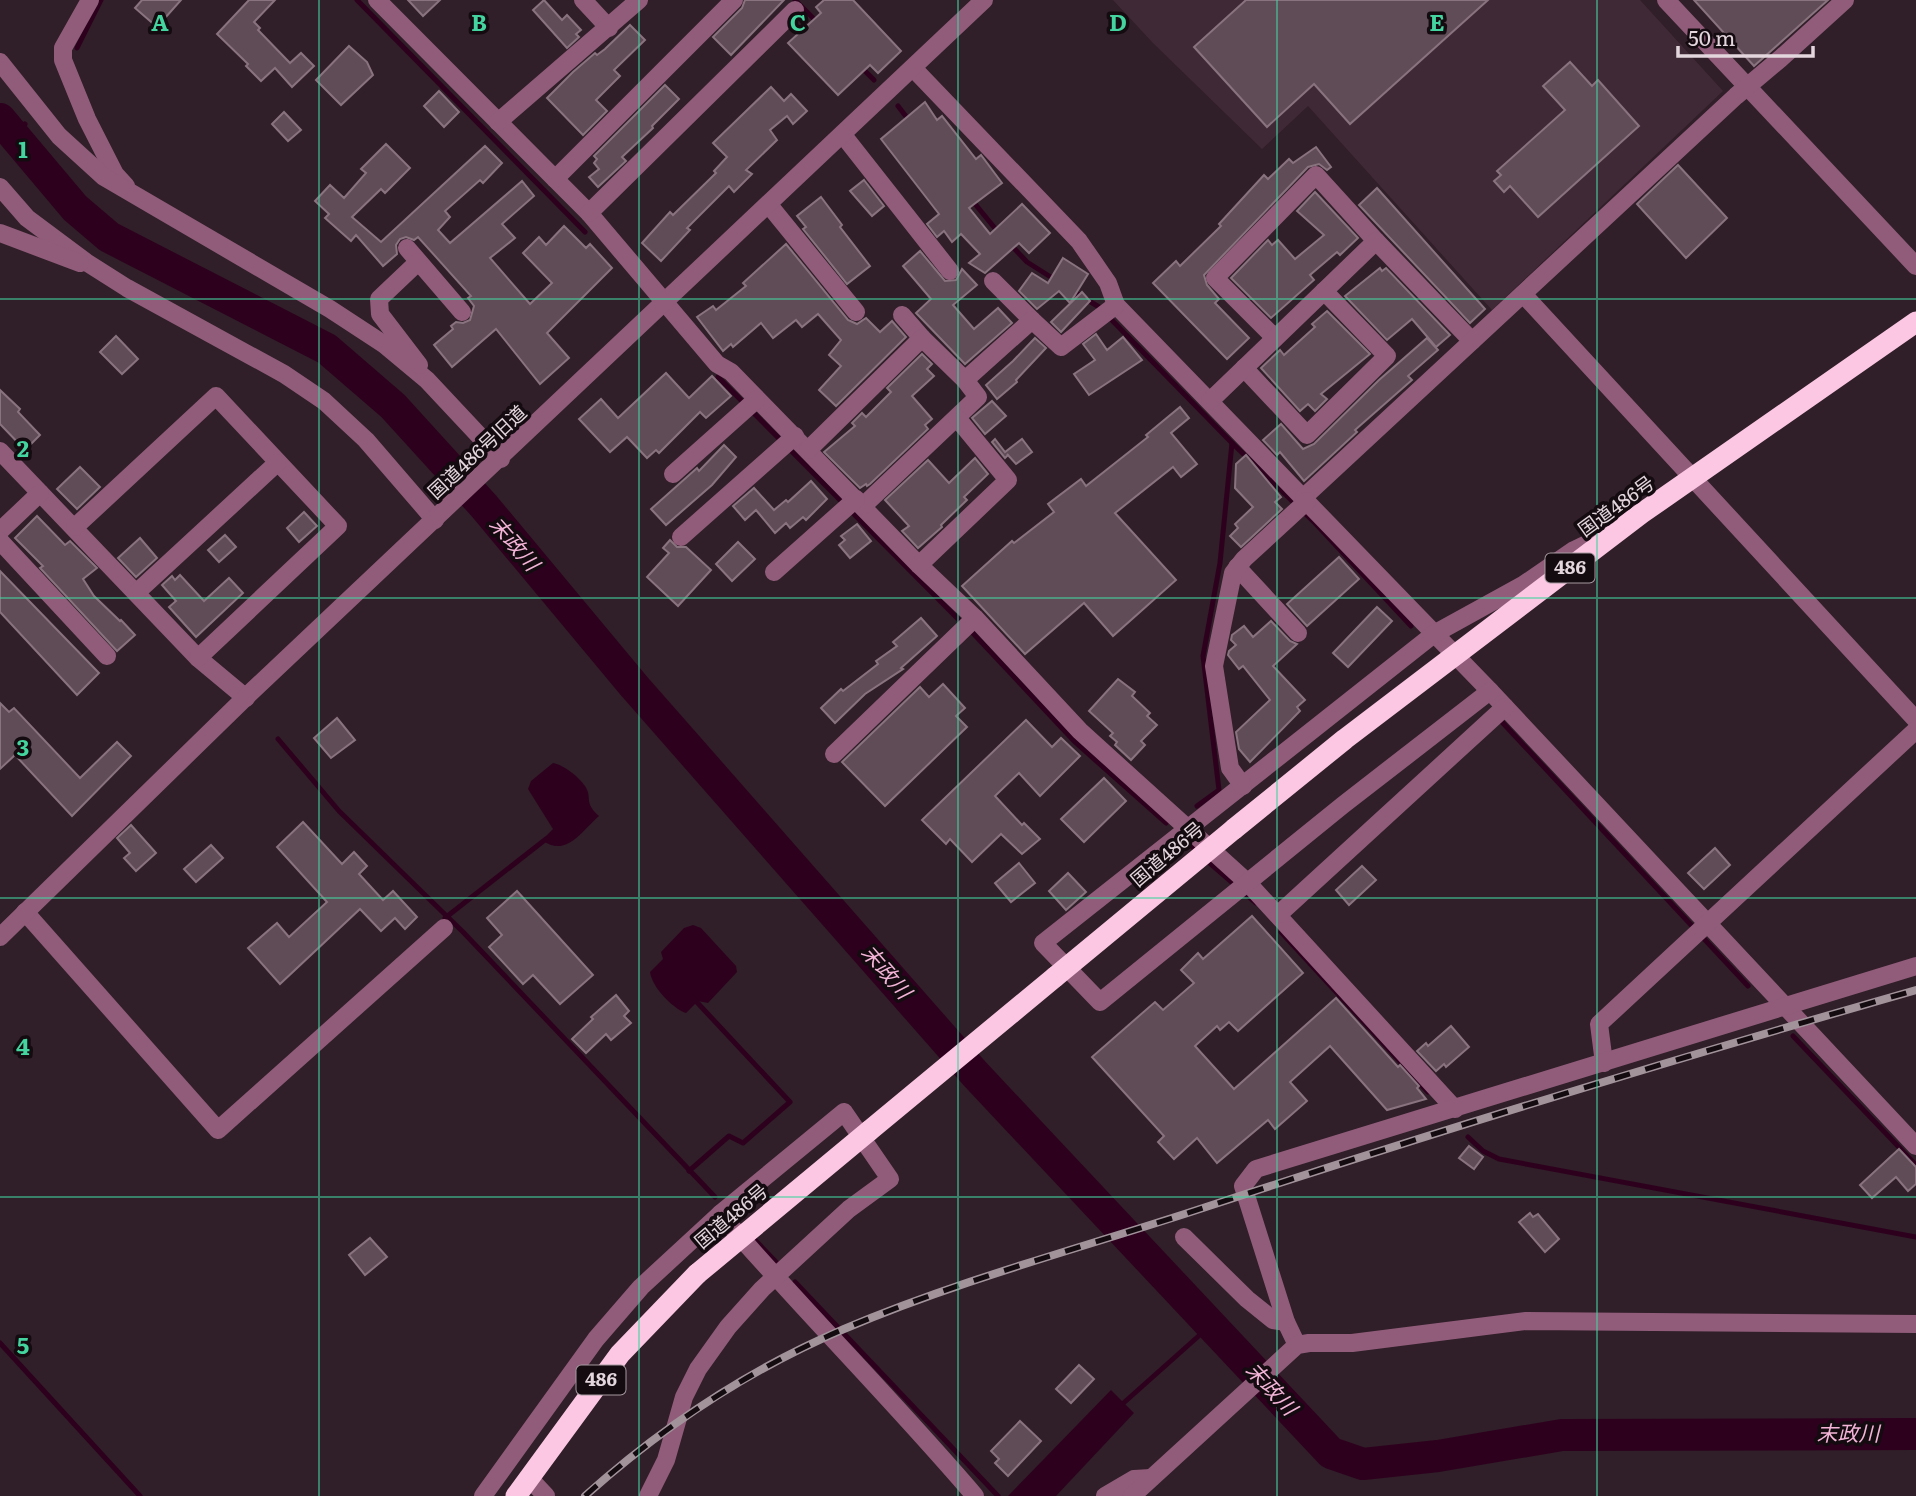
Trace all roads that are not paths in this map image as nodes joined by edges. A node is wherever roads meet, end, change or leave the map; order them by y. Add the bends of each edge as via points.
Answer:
1 (90, 0) edge
2 (377, 0) edge
3 (583, 0) edge
4 (639, 0) edge
5 (734, 0) edge
6 (984, 0) edge
7 (1666, 0) edge
8 (1845, 0) edge
9 (795, 10) dead end
10 (609, 28) junction
11 (0, 62) edge
12 (912, 68) junction
13 (1746, 87) junction
14 (498, 122) junction
15 (842, 135) junction
16 (555, 179) junction
17 (0, 187) edge
18 (131, 195) junction
19 (769, 205) junction
20 (589, 213) junction
21 (0, 233) edge
22 (1376, 241) junction
23 (86, 262) junction
24 (1916, 266) edge
25 (950, 271) dead end
26 (993, 281) dead end
27 (1324, 291) junction
28 (1522, 294) junction
29 (664, 304) junction
30 (1109, 311) junction
31 (462, 312) dead end
32 (856, 312) dead end
33 (902, 315) dead end
34 (1032, 320) junction
35 (1916, 323) edge
36 (922, 338) junction
37 (1275, 338) junction
38 (1472, 341) junction
39 (1244, 368) junction
40 (427, 380) junction
41 (965, 380) junction
42 (1210, 401) junction
43 (751, 405) junction
44 (957, 418) junction
45 (788, 442) junction
46 (808, 450) junction
47 (0, 451) edge
48 (500, 459) junction
49 (278, 463) junction
50 (673, 474) dead end
51 (1694, 478) junction
52 (40, 493) junction
53 (1302, 504) junction
54 (854, 505) junction
55 (435, 520) junction
56 (1628, 524) junction
57 (75, 527) junction
58 (0, 531) edge
59 (681, 537) dead end
60 (0, 541) edge
61 (919, 565) junction
62 (1237, 567) junction
63 (774, 572) dead end
64 (136, 593) junction
65 (969, 624) junction
66 (1297, 634) dead end
67 (1434, 634) junction
68 (107, 656) dead end
69 (1455, 656) junction
70 (198, 658) junction
71 (1490, 691) junction
72 (246, 698) junction
73 (1505, 707) junction
74 (1916, 720) edge
75 (1916, 730) edge
76 (834, 754) dead end
77 (1242, 786) junction
78 (1188, 828) junction
79 (1242, 888) junction
80 (25, 912) junction
81 (1279, 914) junction
82 (444, 928) dead end
83 (1701, 929) junction
84 (0, 937) edge
85 (1916, 966) edge
86 (1786, 1005) junction
87 (1604, 1063) junction
88 (1455, 1109) junction
89 (1916, 1146) edge
90 (720, 1214) junction
91 (1184, 1237) dead end
92 (775, 1277) junction
93 (1286, 1322) junction
94 (1916, 1324) edge
95 (1297, 1345) junction
96 (1150, 1478) junction
97 (530, 1479) junction
98 (483, 1496) edge
99 (516, 1496) edge
100 (545, 1496) edge
101 (648, 1496) edge
102 (975, 1496) edge
103 (1105, 1496) edge
104 (1132, 1496) edge

1 - 18 street via 63,48 63,60 87,120
2 - 14 street
3 - 10 street
4 - 10 street
5 - 16 street
6 - 12 street, 国道486号旧道
7 - 13 street
8 - 13 street
9 - 20 street
10 - 14 street
11 - 18 street via 59,136
12 - 15 street, 国道486号旧道
12 - 30 street via 1079,241 1101,272
13 - 24 street
13 - 28 street
14 - 16 street
15 - 19 street, 国道486号旧道
15 - 25 street
16 - 20 street
17 - 23 street via 27,218
18 - 40 street via 330,309 386,345
19 - 29 street, 国道486号旧道
19 - 32 street
20 - 29 street
21 - 23 street via 77,264
22 - 27 street
22 - 37 street via 1316,175 1215,278
22 - 38 street
23 - 55 street via 324,401 366,440
26 - 34 street
27 - 37 street
27 - 39 street via 1387,356 1307,435
28 - 38 street
28 - 51 street
29 - 43 street via 717,364 731,372
29 - 48 street, 国道486号旧道
30 - 34 street via 1061,347
30 - 42 street
31 - 40 street via 412,255 379,299 380,314
33 - 36 street
34 - 41 street
35 - 51 highway, 国道486号 / 486
36 - 41 street
36 - 46 street
37 - 39 street
38 - 53 street
39 - 42 street
40 - 48 street
41 - 44 street via 978,397
42 - 53 street
43 - 45 street
43 - 50 street
44 - 54 street
44 - 61 street via 1008,480
45 - 46 street
45 - 59 street
46 - 54 street
47 - 52 street
48 - 55 street, 国道486号旧道
49 - 57 street via 216,396
49 - 64 street
49 - 70 street via 338,526
51 - 56 highway, 国道486号 / 486
51 - 74 street
52 - 57 street
52 - 58 street
53 - 62 street
53 - 67 street
54 - 61 street
54 - 63 street
55 - 72 street, 国道486号旧道
56 - 67 street via 1574,550 1523,585
56 - 69 highway, 国道486号 / 486
57 - 64 street
60 - 68 street
61 - 65 street
62 - 66 street
62 - 77 street via 1214,666 1230,768
64 - 70 street
65 - 76 street
65 - 78 street
67 - 69 street
67 - 77 street
69 - 71 street
69 - 97 highway, 国道486号 / 486, bridge via 1234,828 697,1274 620,1354
70 - 72 street
71 - 73 street
71 - 79 street
72 - 80 street, 国道486号旧道
73 - 81 street
73 - 83 street
75 - 83 street
77 - 78 street
78 - 79 street
78 - 79 street via 1043,943 1100,1002
79 - 81 street
80 - 82 street via 218,1130
80 - 84 street, 国道486号旧道
81 - 88 street
83 - 86 street
83 - 87 street via 1599,1024
85 - 86 street
86 - 87 street
86 - 89 street
87 - 88 street
88 - 93 street via 1256,1169 1243,1186
90 - 92 street
90 - 92 street via 844,1112 890,1179 849,1209
90 - 98 street via 641,1287 596,1339
91 - 93 street via 1247,1299 1273,1320
92 - 101 street via 728,1327 698,1369 684,1397 666,1460
92 - 102 street
93 - 95 street
94 - 95 street via 1527,1321 1352,1343
95 - 96 street
96 - 103 street via 1134,1479
96 - 104 street
97 - 99 highway, 国道486号 / 486
97 - 100 street

